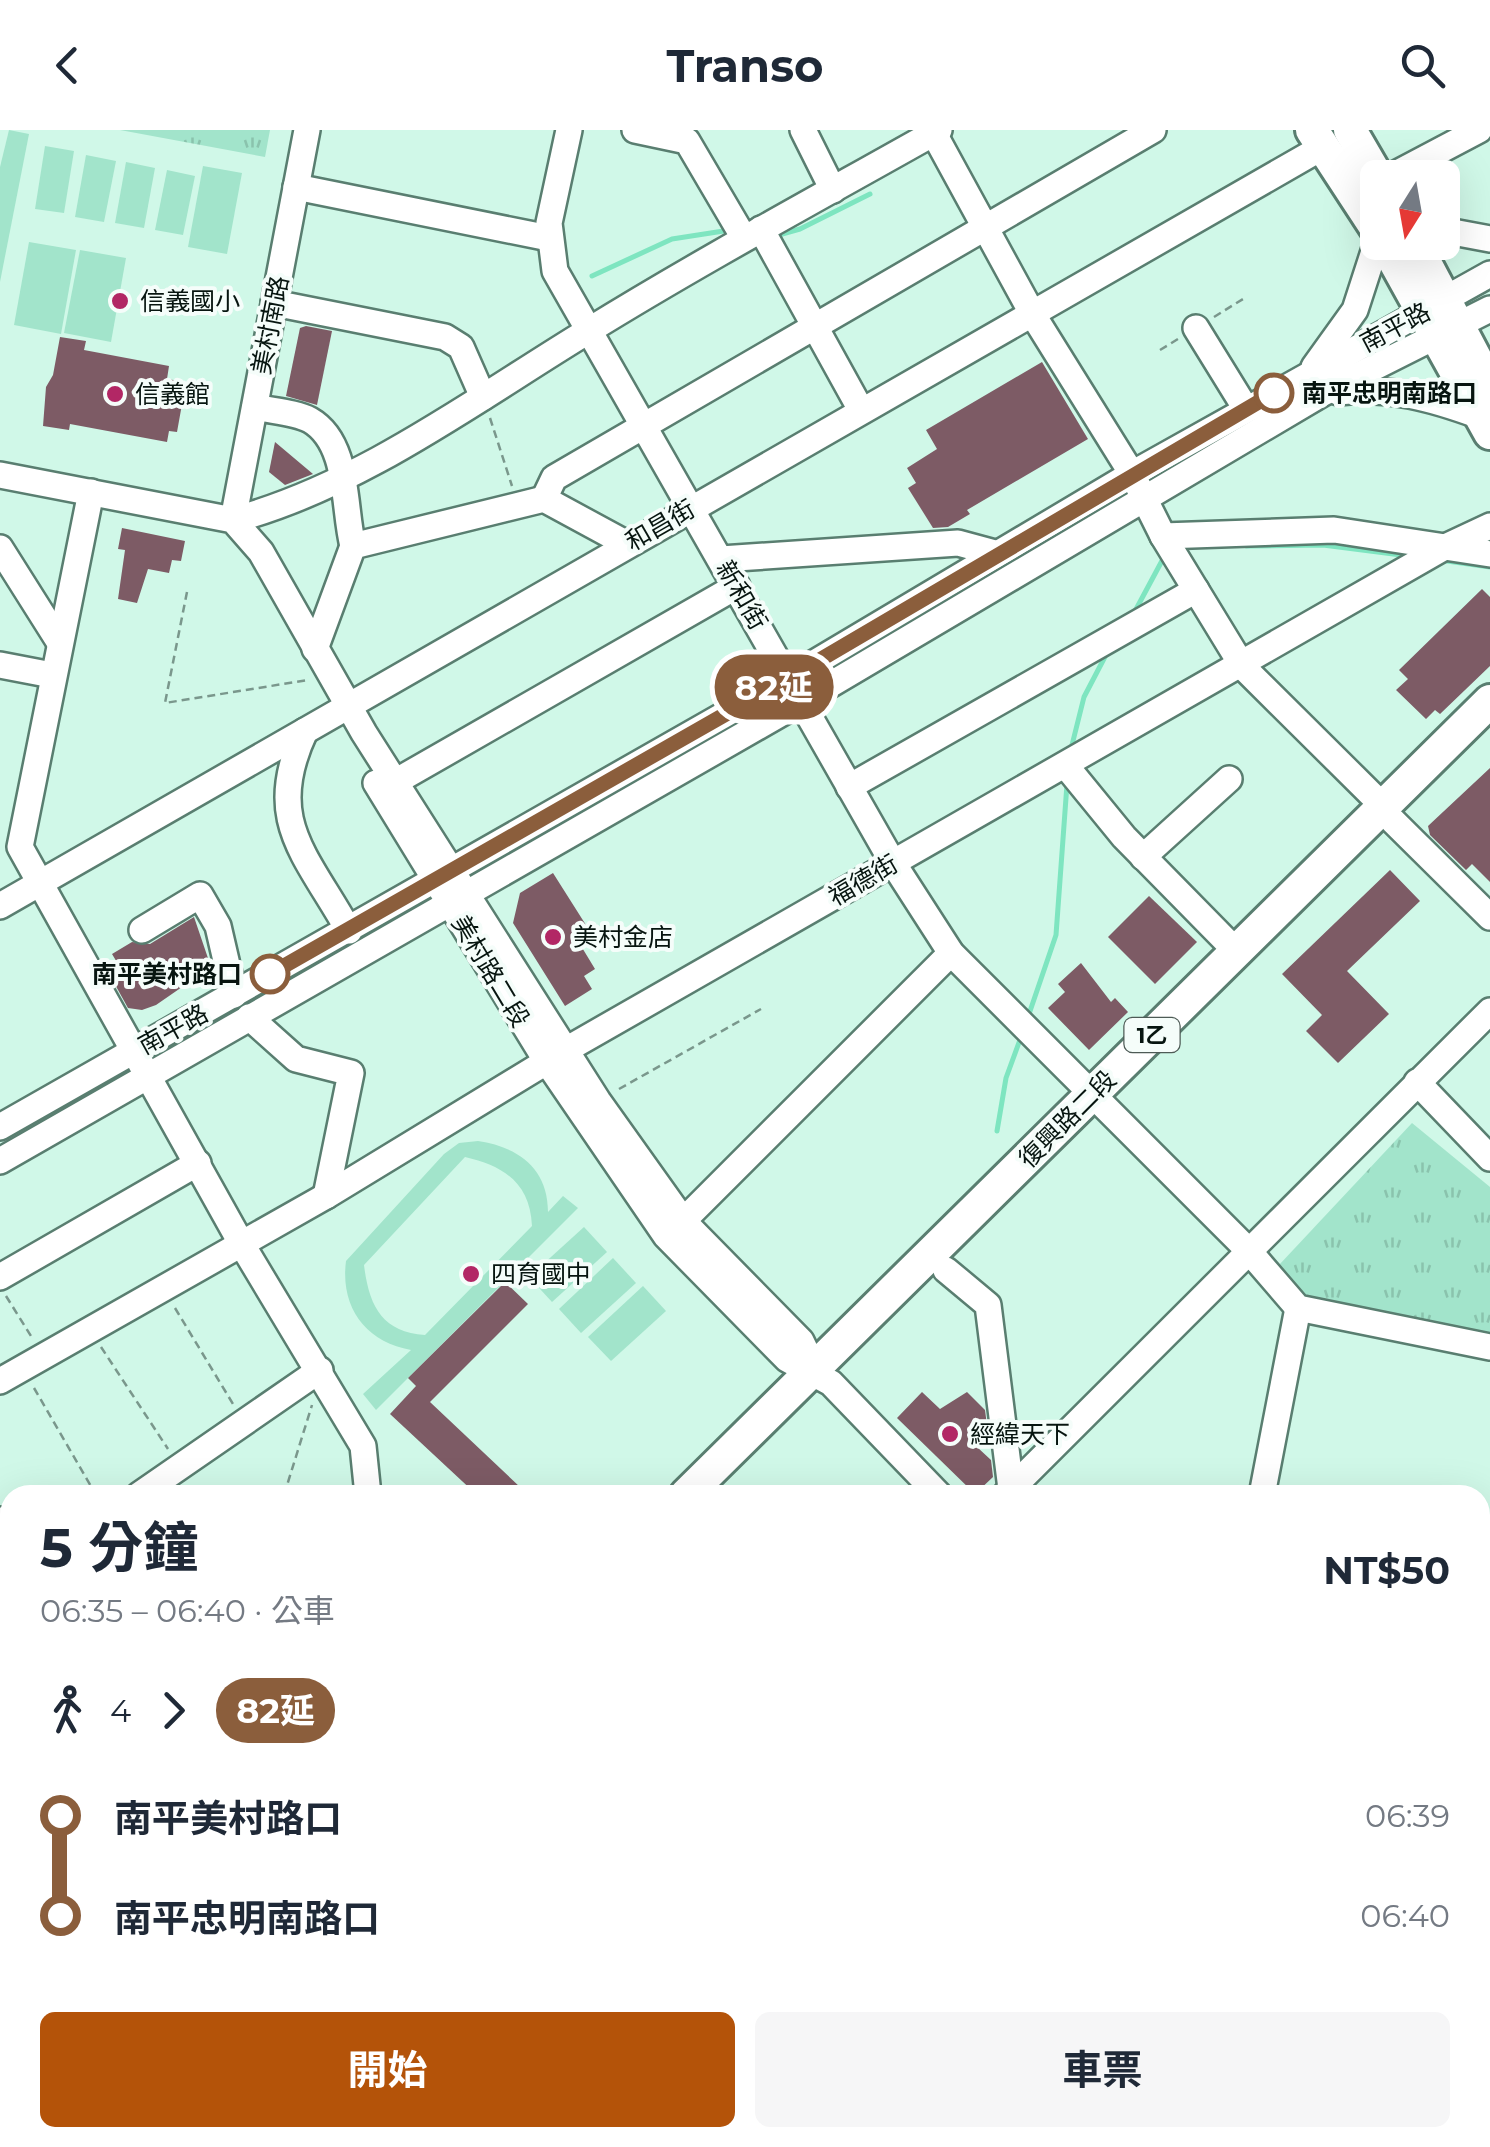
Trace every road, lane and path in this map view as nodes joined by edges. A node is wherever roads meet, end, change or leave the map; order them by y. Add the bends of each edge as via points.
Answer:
1 (307, 130) edge
2 (569, 130) edge
3 (635, 130) edge
4 (803, 130) edge
5 (1153, 130) edge
6 (1350, 130) edge
7 (1478, 130) edge
8 (935, 131) edge
9 (1317, 139) edge
10 (1368, 160) edge
11 (1422, 160) edge
12 (296, 187) junction
13 (833, 190) junction
14 (1360, 203) edge
15 (985, 226) junction
16 (752, 233) junction
17 (1460, 233) edge
18 (549, 238) junction
19 (1490, 238) edge
20 (1371, 260) edge
21 (1397, 260) edge
22 (1420, 260) edge
23 (1490, 274) edge
24 (1243, 299) dead end
25 (274, 303) junction
26 (1490, 309) edge
27 (1033, 314) junction
28 (1440, 319) junction
29 (815, 326) junction
30 (1196, 328) joint
31 (588, 331) junction
32 (1316, 383) junction
33 (483, 397) junction
34 (254, 407) junction
35 (1246, 409) junction
36 (861, 410) junction
37 (1487, 412) edge
38 (644, 428) junction
39 (1132, 474) junction
40 (0, 475) edge
41 (342, 477) junction
42 (92, 492) junction
43 (1145, 500) junction
44 (531, 501) junction
45 (691, 508) junction
46 (233, 520) junction
47 (1490, 526) edge
48 (1162, 536) junction
49 (628, 544) junction
50 (353, 546) junction
51 (0, 548) edge
52 (1442, 548) junction
53 (995, 553) junction
54 (1490, 554) edge
55 (720, 559) junction
56 (737, 586) junction
57 (1196, 590) junction
58 (187, 592) dead end
59 (60, 643) junction
60 (315, 650) junction
61 (0, 665) edge
62 (1242, 667) junction
63 (52, 675) junction
64 (789, 678) junction
65 (315, 679) junction
66 (1490, 701) edge
67 (800, 702) junction
68 (342, 710) junction
69 (305, 732) junction
70 (1490, 733) edge
71 (1066, 766) junction
72 (1229, 780) dead end
73 (388, 787) junction
74 (850, 787) junction
75 (1388, 814) junction
76 (10, 845) edge
77 (1143, 856) junction
78 (893, 863) junction
79 (38, 883) junction
80 (450, 887) junction
81 (0, 906) edge
82 (1490, 917) edge
83 (142, 930) dead end
84 (349, 930) junction
85 (950, 952) junction
86 (1237, 952) junction
87 (234, 994) junction
88 (761, 1009) dead end
89 (1490, 1011) edge
90 (249, 1016) junction
91 (136, 1049) junction
92 (556, 1057) junction
93 (149, 1073) junction
94 (1417, 1082) junction
95 (598, 1101) junction
96 (1099, 1103) junction
97 (0, 1127) edge
98 (1490, 1158) edge
99 (0, 1161) edge
100 (198, 1164) junction
101 (326, 1196) junction
102 (676, 1229) junction
103 (241, 1243) junction
104 (1248, 1250) junction
105 (946, 1270) junction
106 (0, 1277) edge
107 (0, 1286) edge
108 (163, 1288) junction
109 (1298, 1308) junction
110 (90, 1330) junction
111 (1490, 1347) edge
112 (22, 1369) edge
113 (320, 1370) junction
114 (823, 1376) junction
115 (244, 1422) junction
116 (180, 1466) junction
117 (90, 1485) edge
118 (153, 1485) edge
119 (287, 1485) edge
120 (367, 1485) edge
121 (698, 1485) edge
122 (727, 1485) edge
123 (929, 1485) edge
124 (1007, 1485) edge
125 (1015, 1485) edge
126 (1264, 1485) edge

1 - 12 street, 美村南路
2 - 18 street, 新和街
3 - 16 street via 687,140
4 - 13 street
5 - 15 street
6 - 10 main road
7 - 11 street
8 - 13 street
8 - 15 street
9 - 14 main road
9 - 27 street, 和昌街
12 - 18 street
12 - 25 street, 美村南路
13 - 16 street
15 - 27 street
15 - 29 street
16 - 29 street
16 - 31 street
17 - 19 street
18 - 31 street, 新和街 via 554,271
20 - 32 street via 1355,310
21 - 28 main road
22 - 28 main road
23 - 28 street, 南平路
24 - 30 path
25 - 33 street via 444,337 461,347
25 - 34 street, 美村南路
26 - 28 street, 南平路
27 - 36 street, 和昌街
27 - 39 street
28 - 32 street, 南平路
28 - 37 main road
29 - 36 street
29 - 38 street
30 - 35 street
31 - 33 street
31 - 38 street, 新和街
32 - 35 street, 南平路
32 - 37 street via 1408,392
32 - 43 street, 南平路
33 - 41 street
33 - 44 path
34 - 41 street via 310,420 337,452
34 - 46 street, 美村南路
35 - 39 street, 南平路
36 - 45 street, 和昌街
38 - 44 street via 554,478
38 - 45 street, 新和街
39 - 43 street
39 - 53 street, 南平路
40 - 42 street
41 - 46 street via 285,506
41 - 50 street
42 - 46 street
42 - 59 street
43 - 48 street
43 - 67 street, 南平路
44 - 49 street
44 - 50 street
45 - 49 street, 和昌街
45 - 55 street, 新和街
46 - 60 street, 美村路二段 via 261,552
46 - 65 street, 美村路二段
47 - 52 street, 福德街
48 - 52 street via 1334,530
48 - 57 street
49 - 68 street, 和昌街
50 - 60 street
51 - 59 street
52 - 54 street
52 - 62 street, 福德街
53 - 55 street via 958,544
53 - 64 street, 南平路
55 - 56 street, 新和街
56 - 64 street, 新和街
56 - 73 street
57 - 62 street
57 - 74 street
58 - 65 path via 165,703
59 - 63 street
60 - 68 street, 美村路二段
61 - 63 street
62 - 71 street, 福德街
62 - 75 street
63 - 76 street
64 - 67 street, 新和街
64 - 80 street, 南平路
65 - 68 street, 美村路二段
66 - 75 main road, 復興路二段 / 1乙
67 - 74 street, 新和街
67 - 80 street, 南平路
68 - 69 street, 和昌街
68 - 73 street, 美村路二段
69 - 79 street, 和昌街
69 - 84 street via 284,800 290,827
70 - 75 main road, 復興路二段 / 1乙
71 - 77 street
71 - 78 street, 福德街
72 - 77 street
73 - 80 street, 美村路二段
74 - 78 street, 新和街
75 - 82 street
75 - 86 main road, 復興路二段 / 1乙
75 - 96 main road, 復興路二段 / 1乙
76 - 79 street
77 - 86 street
78 - 85 street, 新和街
78 - 92 street, 福德街
79 - 81 street, 和昌街
79 - 91 street
80 - 84 street, 南平路
80 - 90 street, 南平路
80 - 92 street, 美村路二段
83 - 87 street via 200,895 218,926
84 - 87 street, 南平路
85 - 96 street, 新和街
85 - 102 street
86 - 96 main road, 復興路二段 / 1乙
87 - 91 street, 南平路
88 - 95 path
89 - 94 street
90 - 93 street, 南平路
90 - 101 street via 296,1059 352,1073
91 - 93 street
91 - 97 street, 南平路
92 - 95 street, 美村路二段
92 - 101 street, 福德街
92 - 102 street, 美村路二段
93 - 99 street, 南平路
93 - 100 street
94 - 98 street
94 - 104 street
95 - 102 street, 美村路二段
96 - 104 street, 新和街
96 - 105 main road, 復興路二段 / 1乙
96 - 114 main road, 復興路二段 / 1乙
100 - 103 street
100 - 106 street
101 - 103 street, 福德街
102 - 114 street, 美村路二段 via 788,1359
103 - 108 street, 福德街
103 - 113 street
104 - 109 street, 新和街
104 - 125 street
105 - 114 main road, 復興路二段 / 1乙
105 - 124 street via 988,1305
107 - 112 path
108 - 110 street, 福德街
108 - 115 path
109 - 111 street
109 - 126 street
110 - 112 street, 福德街
110 - 116 path
112 - 117 path
113 - 115 street
113 - 119 path
113 - 120 street via 363,1446
114 - 121 main road, 復興路二段 / 1乙
114 - 122 main road, 復興路二段 / 1乙
114 - 123 street, 美村路二段
115 - 116 street
116 - 118 street

